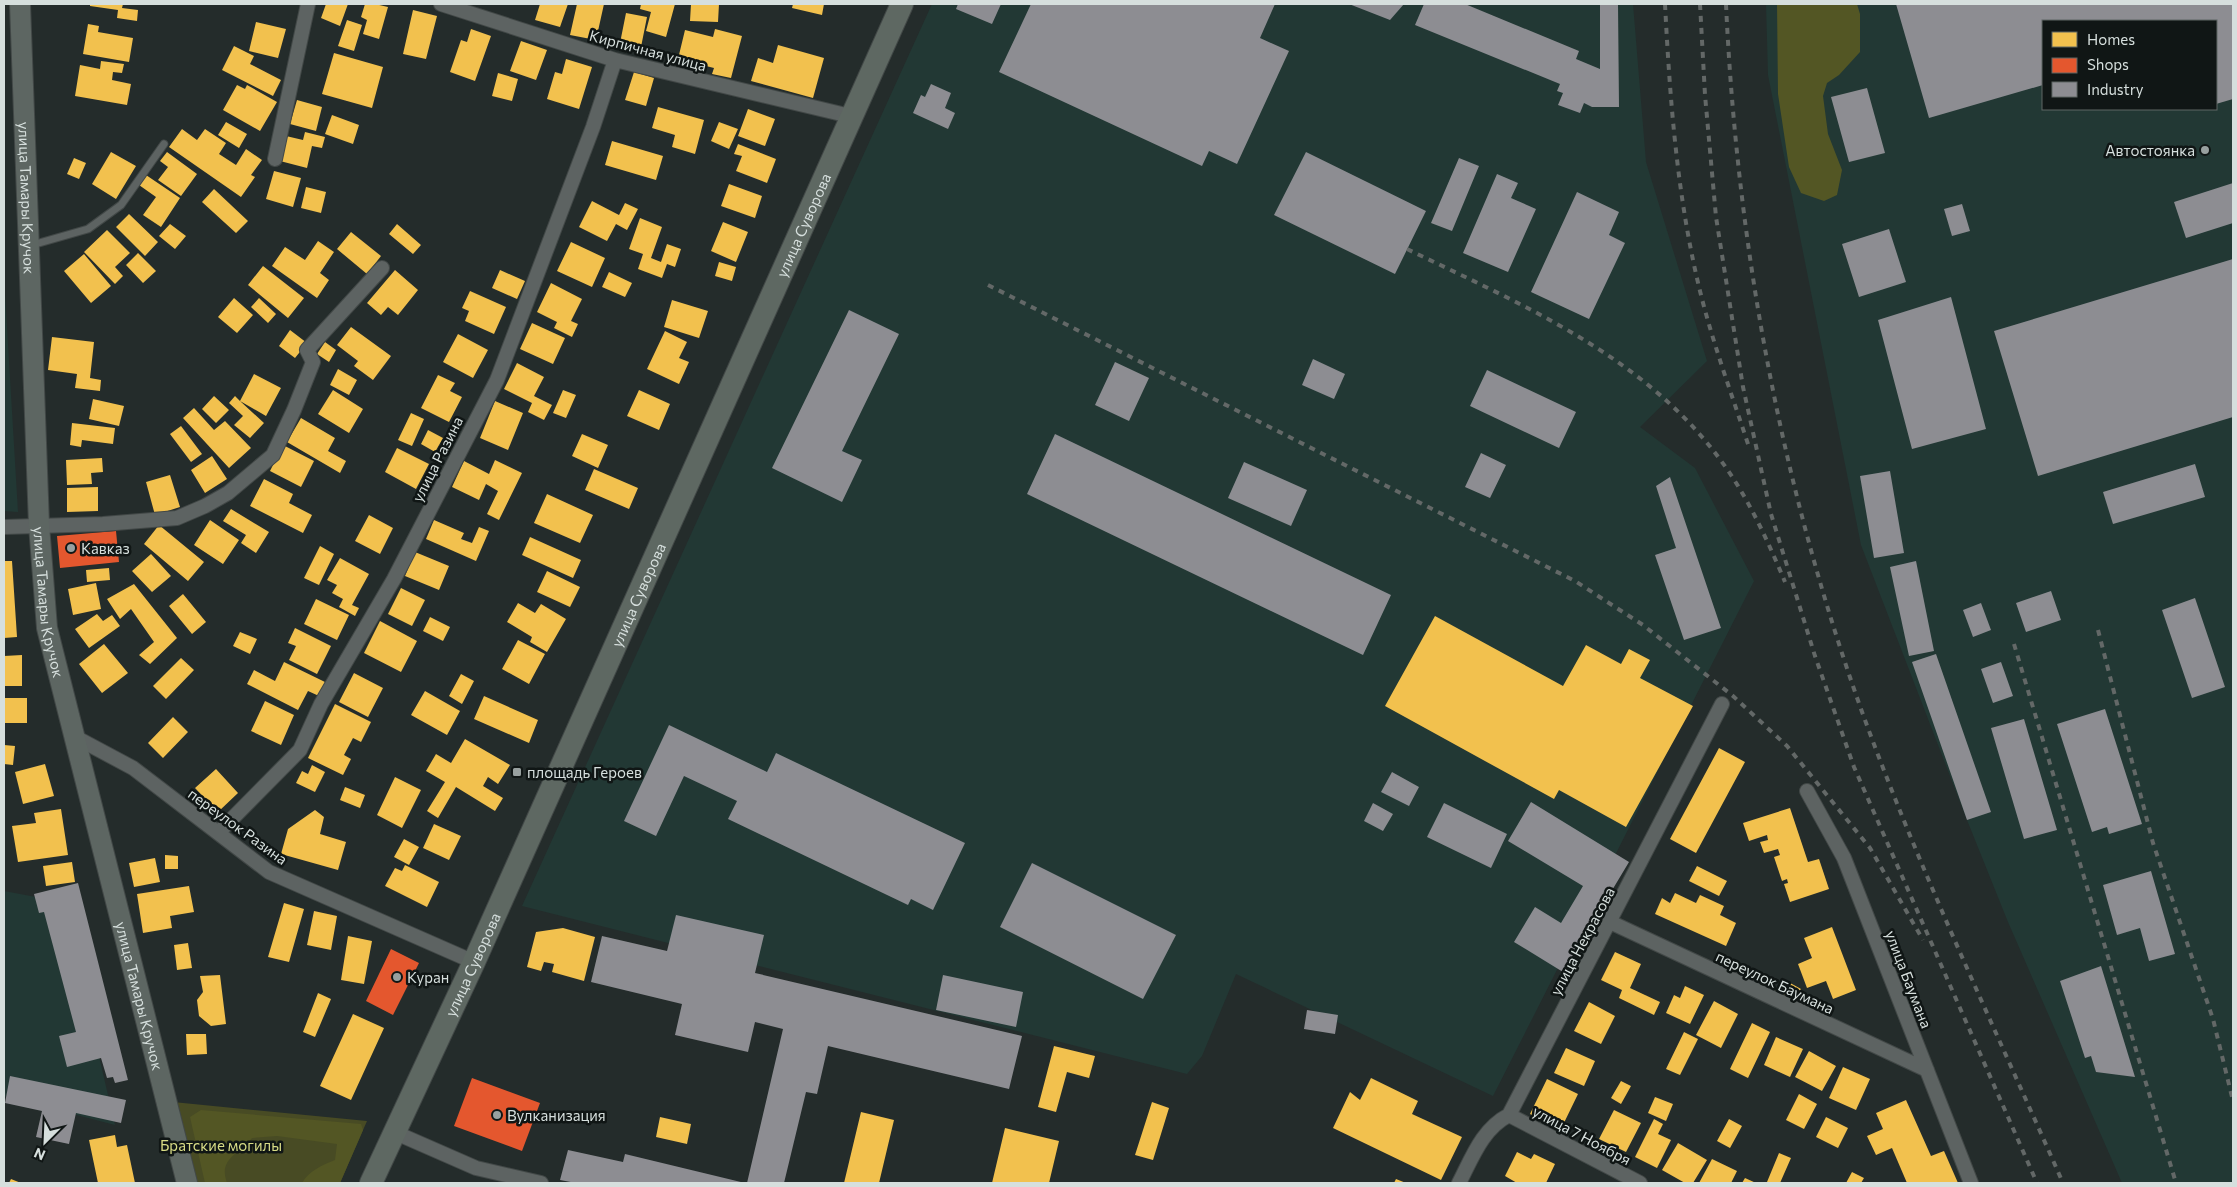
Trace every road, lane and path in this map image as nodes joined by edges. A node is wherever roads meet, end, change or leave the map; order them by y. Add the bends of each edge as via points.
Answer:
1 (20, 4) edge
2 (308, 4) edge
3 (441, 4) edge
4 (902, 4) edge
5 (615, 60) junction
6 (850, 116) junction
7 (164, 144) dead end
8 (275, 159) dead end
9 (29, 246) junction
10 (382, 268) dead end
11 (39, 525) junction
12 (4, 527) edge
13 (1722, 704) dead end
14 (75, 737) junction
15 (1806, 790) dead end
16 (218, 833) junction
17 (1610, 922) junction
18 (474, 962) junction
19 (1927, 1070) junction
20 (1509, 1115) junction
21 (396, 1133) junction
22 (187, 1183) edge
23 (371, 1183) edge
24 (541, 1183) edge
25 (1459, 1183) edge
26 (1640, 1183) edge
27 (1970, 1183) edge

1 - 9 street, улица Тамары Кручок
2 - 8 street
3 - 5 street, Кирпичная улица
4 - 6 main road, улица Суворова
5 - 6 street, Кирпичная улица
5 - 16 street, улица Разина via 594,127 497,380 394,579 321,704 300,750
6 - 18 main road, улица Суворова
7 - 9 lane via 122,205 88,229
9 - 11 street, улица Тамары Кручок
10 - 11 street via 308,350 313,362 273,455 228,493 177,518
11 - 12 street
11 - 14 street, улица Тамары Кручок via 47,628
13 - 17 street, улица Некрасова
14 - 16 street, переулок Разина via 133,768
14 - 22 street, улица Тамары Кручок
15 - 19 street, улица Баумана via 1844,858
16 - 18 street, переулок Разина via 269,872
17 - 19 street, переулок Баумана
17 - 20 street, улица Некрасова
18 - 21 main road, улица Суворова
19 - 27 street, улица Баумана
20 - 25 street, улица Некрасова via 1486,1133
20 - 26 street, улица 7 Ноября
21 - 23 main road, улица Суворова
21 - 24 street via 476,1168

